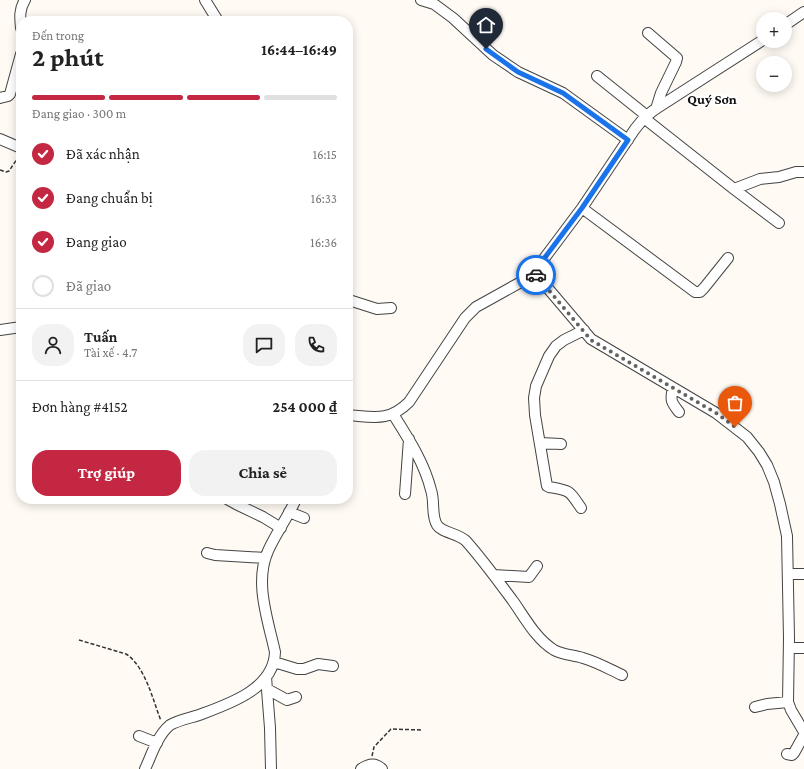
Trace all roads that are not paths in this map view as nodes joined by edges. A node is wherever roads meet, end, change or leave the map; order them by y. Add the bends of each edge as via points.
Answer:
1 (25, 0) edge
2 (205, 0) edge
3 (421, 0) edge
4 (436, 2) edge
5 (804, 12) edge
6 (20, 16) edge
7 (215, 16) edge
8 (792, 20) edge
9 (648, 33) dead end
10 (756, 45) edge
11 (16, 72) edge
12 (597, 76) dead end
13 (0, 98) edge
14 (656, 109) junction
15 (646, 117) junction
16 (0, 139) edge
17 (628, 140) junction
18 (16, 146) edge
19 (804, 172) edge
20 (734, 189) junction
21 (582, 208) junction
22 (779, 223) dead end
23 (728, 258) dead end
24 (534, 272) junction
25 (353, 302) edge
26 (391, 308) dead end
27 (16, 328) edge
28 (0, 330) edge
29 (584, 330) junction
30 (673, 388) junction
31 (679, 412) dead end
32 (393, 414) junction
33 (353, 415) edge
34 (409, 439) junction
35 (540, 443) junction
36 (561, 444) dead end
37 (405, 494) dead end
38 (236, 504) edge
39 (294, 504) edge
40 (580, 508) dead end
41 (290, 512) junction
42 (304, 518) dead end
43 (280, 528) junction
44 (208, 554) dead end
45 (265, 558) junction
46 (537, 566) dead end
47 (788, 574) junction
48 (804, 574) edge
49 (494, 575) junction
50 (789, 648) junction
51 (804, 648) edge
52 (274, 662) junction
53 (333, 666) dead end
54 (622, 675) dead end
55 (266, 678) junction
56 (267, 689) junction
57 (296, 697) dead end
58 (788, 702) junction
59 (755, 707) dead end
60 (804, 733) edge
61 (139, 736) dead end
62 (157, 743) junction
63 (787, 754) dead end
64 (145, 769) edge
65 (271, 769) edge
66 (361, 769) edge
67 (382, 769) edge

1 - 6 street
2 - 7 street
3 - 4 street
4 - 17 street via 493,55 518,72 563,93
5 - 8 street
9 - 14 street via 677,58
10 - 14 street
11 - 13 street via 10,94
12 - 15 street
14 - 15 street
15 - 17 street
15 - 20 street
16 - 18 street
17 - 21 street
19 - 20 street via 760,179
20 - 22 street
21 - 23 street via 695,292 700,292 704,288
21 - 24 street
24 - 29 street
24 - 32 street via 476,307 465,318 409,402
25 - 26 street via 377,309
27 - 28 street
29 - 30 street via 591,340
29 - 35 street via 556,346 536,386 535,416
30 - 31 street via 671,402
30 - 47 street via 716,413 747,437 760,452 774,482 780,504 787,536
32 - 33 street via 381,418
32 - 34 street
34 - 37 street
34 - 49 street via 431,489 434,518 438,527 462,537
35 - 36 street
35 - 40 street via 547,486 568,491
38 - 43 street
39 - 41 street
41 - 42 street
41 - 43 street
43 - 45 street
44 - 45 street
45 - 52 street via 261,586
46 - 49 street via 529,577
47 - 48 street
47 - 50 street
49 - 54 street via 530,627 552,649 583,658
50 - 51 street
50 - 58 street
52 - 53 street via 297,669 318,664
52 - 55 street
55 - 56 street
55 - 62 street via 250,693 175,722 164,731
56 - 57 street via 286,700
56 - 65 street
58 - 59 street
58 - 60 street
60 - 63 street via 794,753
61 - 62 street
62 - 64 street
66 - 67 street via 372,764

